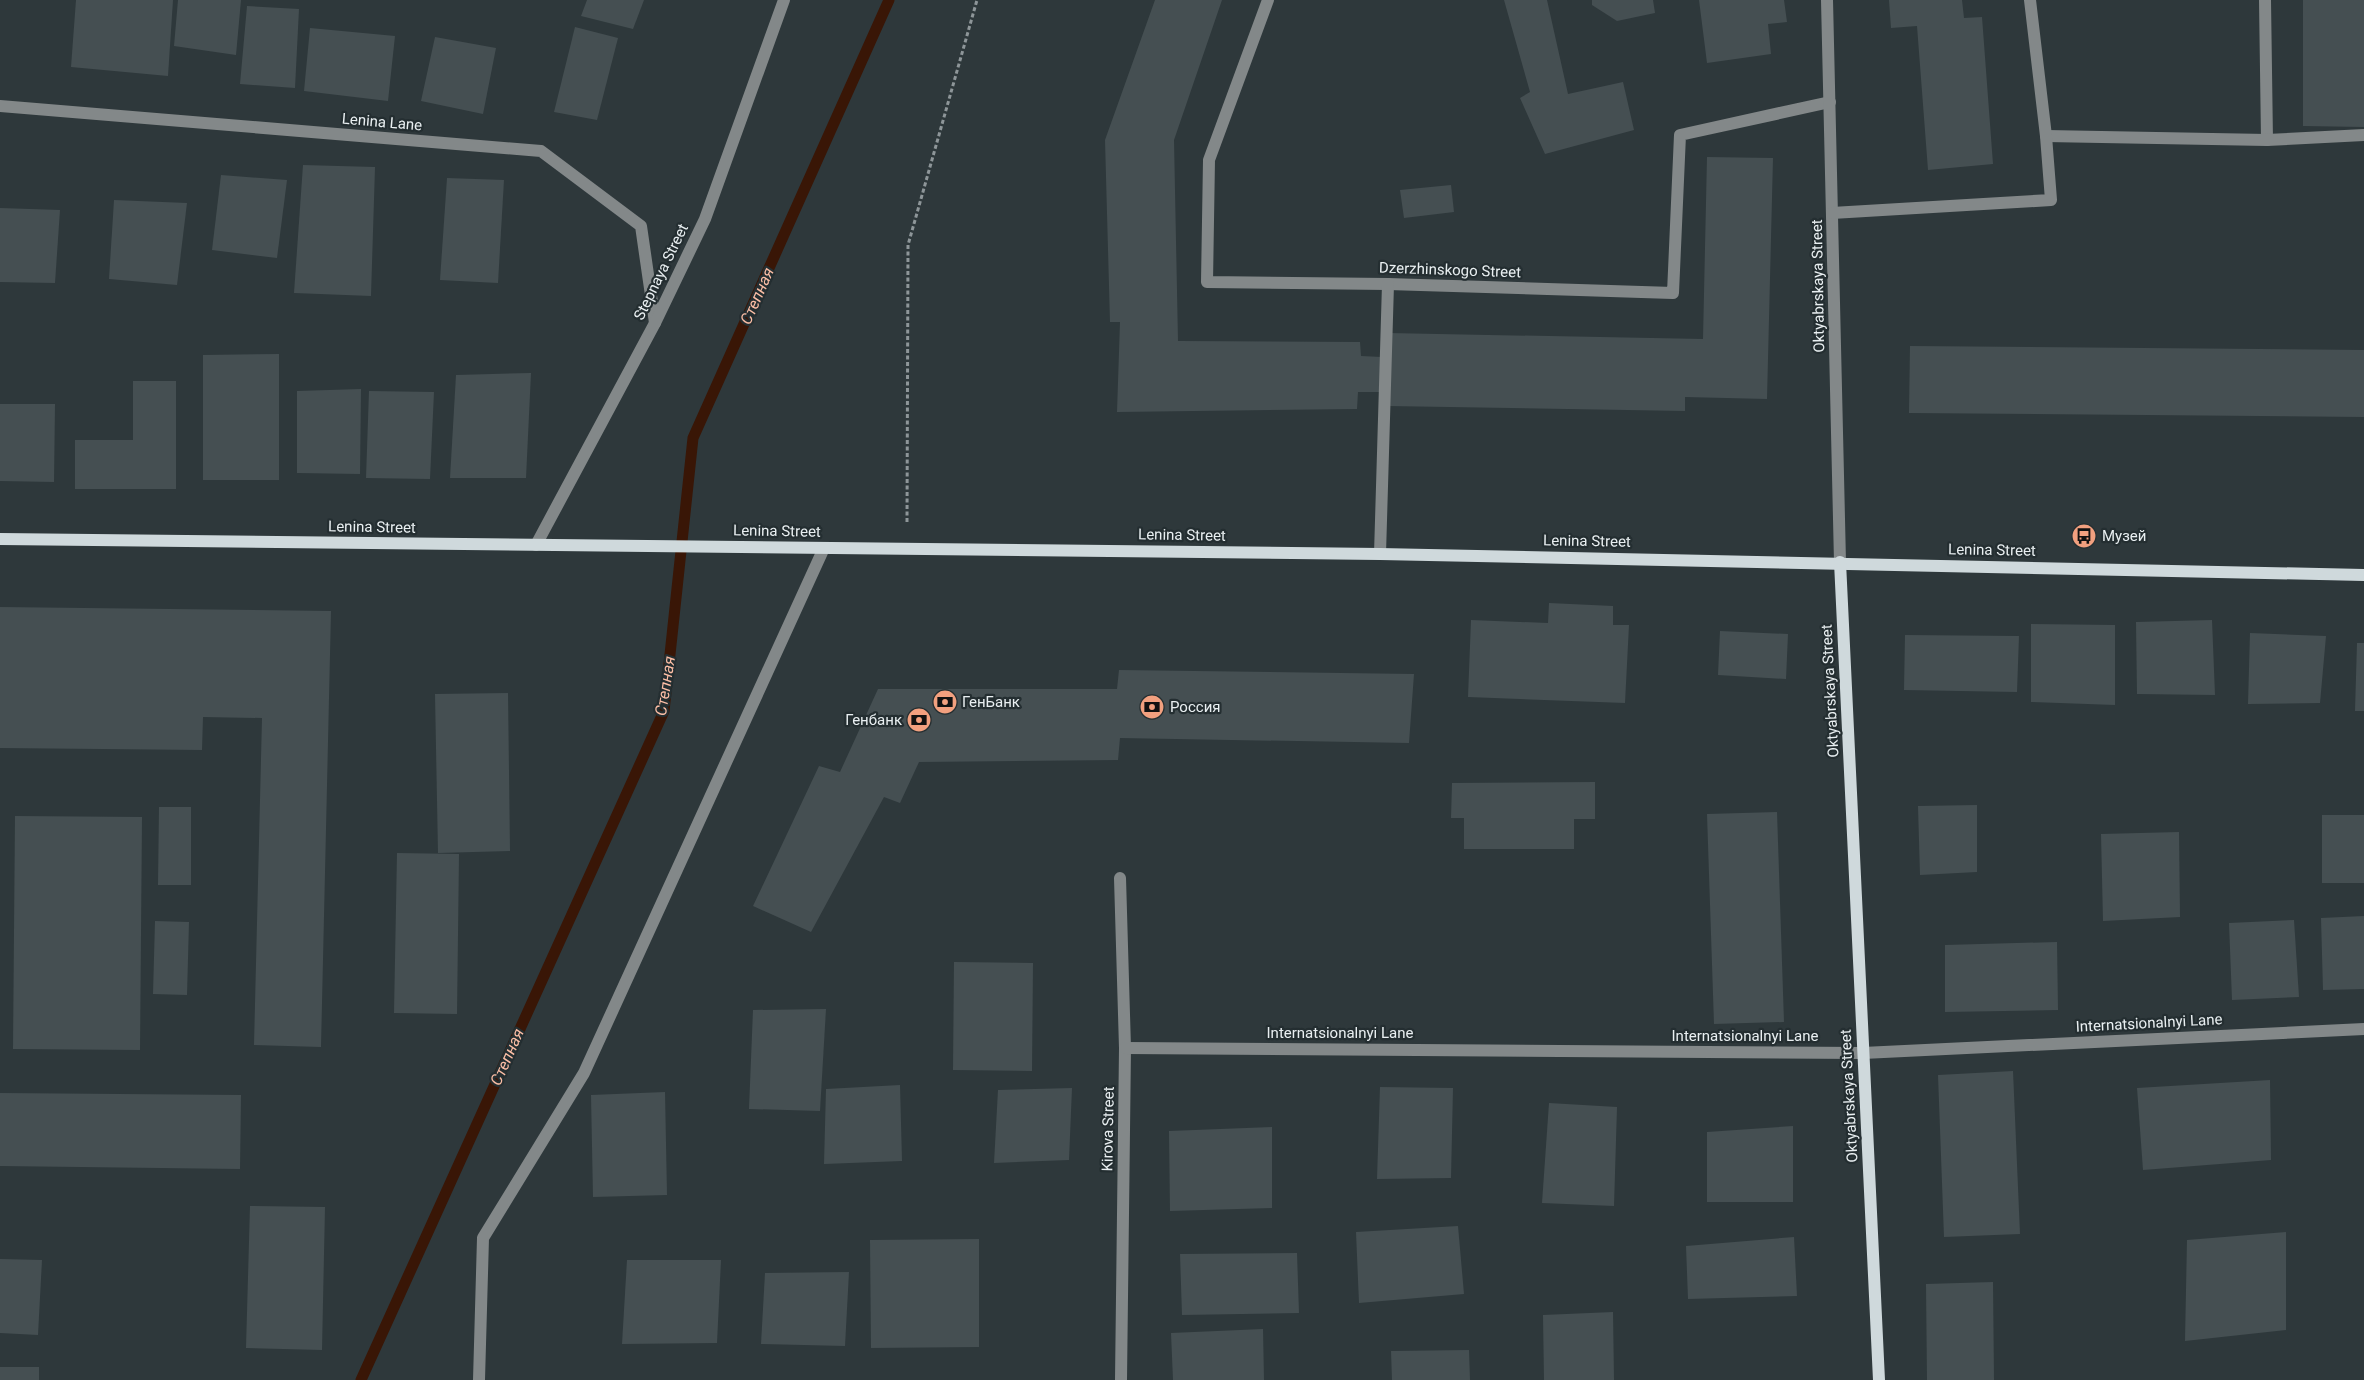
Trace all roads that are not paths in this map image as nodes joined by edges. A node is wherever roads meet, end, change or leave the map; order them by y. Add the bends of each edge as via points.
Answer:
1 (784, 0) edge
2 (1268, 0) edge
3 (1827, 0) edge
4 (2030, 0) edge
5 (2265, 0) edge
6 (1830, 102) junction
7 (0, 106) edge
8 (2364, 135) edge
9 (2046, 136) junction
10 (2267, 140) junction
11 (1832, 213) junction
12 (1388, 284) junction
13 (655, 323) junction
14 (0, 539) edge
15 (536, 545) junction
16 (824, 548) junction
17 (1380, 554) junction
18 (1840, 562) junction
19 (2364, 575) edge
20 (1120, 878) dead end
21 (2364, 1029) edge
22 (1125, 1048) junction
23 (1864, 1053) junction
24 (479, 1380) edge
25 (1121, 1380) edge
26 (1879, 1380) edge

1 - 13 street, Stepnaya Street via 705,220
2 - 12 street, Dzerzhinskogo Street via 1209,160 1207,282
3 - 6 street, Oktyabrskaya Street
4 - 9 street
5 - 10 street
6 - 11 street, Oktyabrskaya Street
6 - 12 street, Dzerzhinskogo Street via 1680,135 1673,294
7 - 13 street, Lenina Lane via 541,151 641,226
8 - 10 street
9 - 10 street
9 - 11 street via 2051,200
11 - 18 street, Oktyabrskaya Street
12 - 17 street
13 - 15 street, Stepnaya Street
14 - 15 main road, Lenina Street
15 - 16 main road, Lenina Street
16 - 17 main road, Lenina Street
16 - 24 street via 584,1074 483,1238
17 - 18 main road, Lenina Street
18 - 19 main road, Lenina Street
18 - 23 main road, Oktyabrskaya Street
20 - 22 street, Kirova Street
21 - 23 street, Internatsionalnyi Lane
22 - 23 street, Internatsionalnyi Lane
22 - 25 street, Kirova Street
23 - 26 main road, Oktyabrskaya Street

